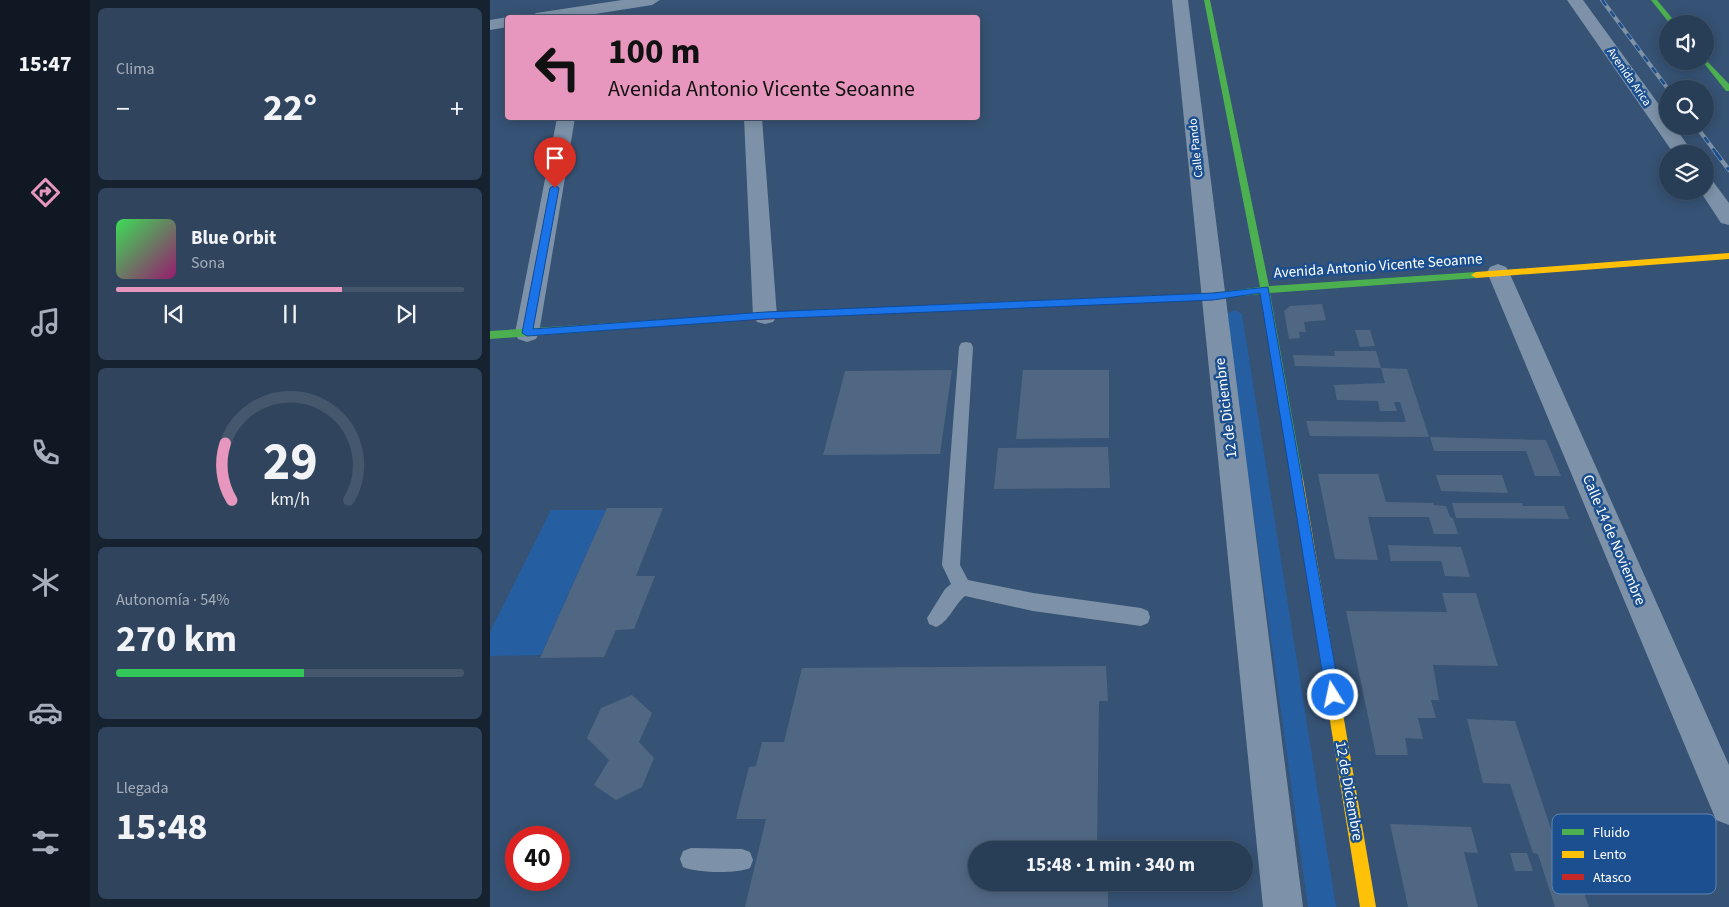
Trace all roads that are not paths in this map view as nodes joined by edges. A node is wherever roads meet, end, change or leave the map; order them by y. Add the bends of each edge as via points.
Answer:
1 (648, 0) edge
2 (1180, 0) edge
3 (1207, 0) edge
4 (1575, 0) edge
5 (1654, 0) edge
6 (583, 14) edge
7 (1666, 15) edge
8 (505, 22) edge
9 (490, 25) edge
10 (1713, 70) edge
11 (1729, 89) edge
12 (566, 120) edge
13 (753, 120) edge
14 (1678, 145) edge
15 (1714, 197) edge
16 (1729, 218) edge
17 (1729, 256) edge
18 (1498, 272) junction
19 (1264, 290) junction
20 (1213, 296) junction
21 (765, 316) junction
22 (527, 333) junction
23 (490, 335) edge
24 (966, 347) dead end
25 (962, 587) junction
26 (936, 618) dead end
27 (1141, 618) dead end
28 (1729, 807) edge
29 (690, 859) dead end
30 (742, 860) dead end
31 (1283, 907) edge
32 (1368, 907) edge

1 - 6 street
2 - 20 street, Calle Pando
3 - 19 street
4 - 14 street, Avenida Arica
5 - 7 street
8 - 9 street
10 - 11 street
12 - 22 street
13 - 21 street
15 - 16 street
17 - 18 street, Avenida Antonio Vicente Seoanne
18 - 19 street, Avenida Antonio Vicente Seoanne
18 - 28 street, Calle 14 de Noviembre
19 - 20 street, Avenida Antonio Vicente Seoanne
19 - 32 street, 12 de Diciembre
20 - 21 street, Avenida Antonio Vicente Seoanne
20 - 31 street, 12 de Diciembre
21 - 22 street, Avenida Antonio Vicente Seoanne
22 - 23 street, Avenida Antonio Vicente Seoanne
24 - 25 lane via 951,565
25 - 26 lane via 952,595
25 - 27 lane via 1032,602
29 - 30 lane

